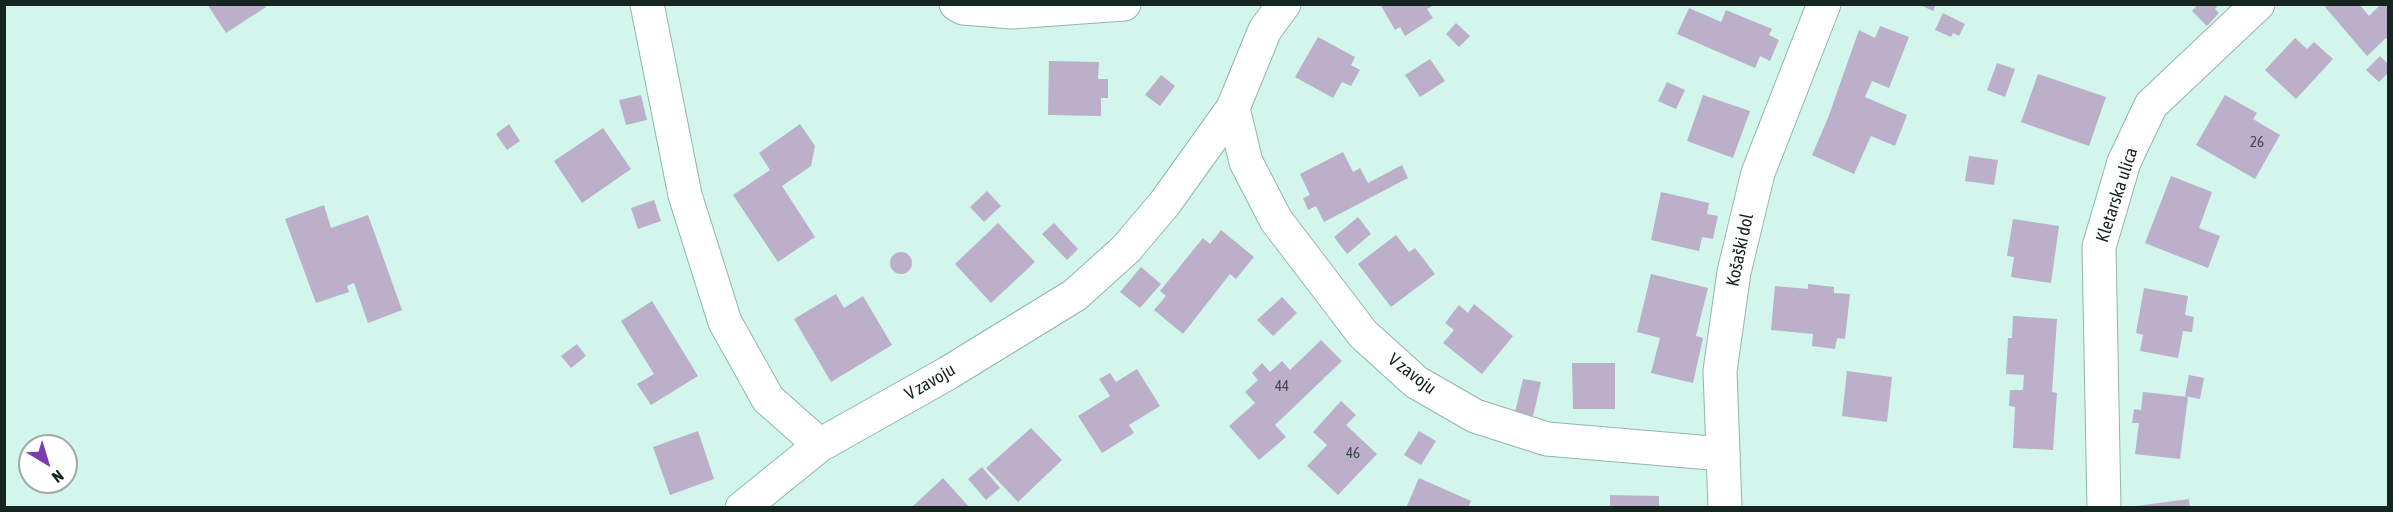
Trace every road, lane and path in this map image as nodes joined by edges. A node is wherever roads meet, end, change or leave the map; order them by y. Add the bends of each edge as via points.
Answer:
1 (647, 4) edge
2 (956, 4) edge
3 (1124, 4) edge
4 (1284, 4) edge
5 (1824, 4) edge
6 (2259, 4) edge
7 (1233, 108) junction
8 (820, 445) junction
9 (1723, 454) junction
10 (742, 507) edge
11 (1725, 507) edge
12 (2104, 507) edge

1 - 8 street via 685,195 725,322 768,399
2 - 3 street via 1012,12
4 - 7 street, V zavoju via 1265,30
5 - 9 street, Košaški dol via 1758,173 1734,272 1720,370
6 - 12 street, Kletarska ulica via 2151,105 2124,162 2099,248
7 - 8 street, V zavoju via 1165,203 1126,249 1075,295
7 - 9 street, V zavoju via 1246,162 1276,220 1363,334 1416,382 1475,416 1547,440
8 - 10 street, V zavoju
9 - 11 street, Košaški dol

